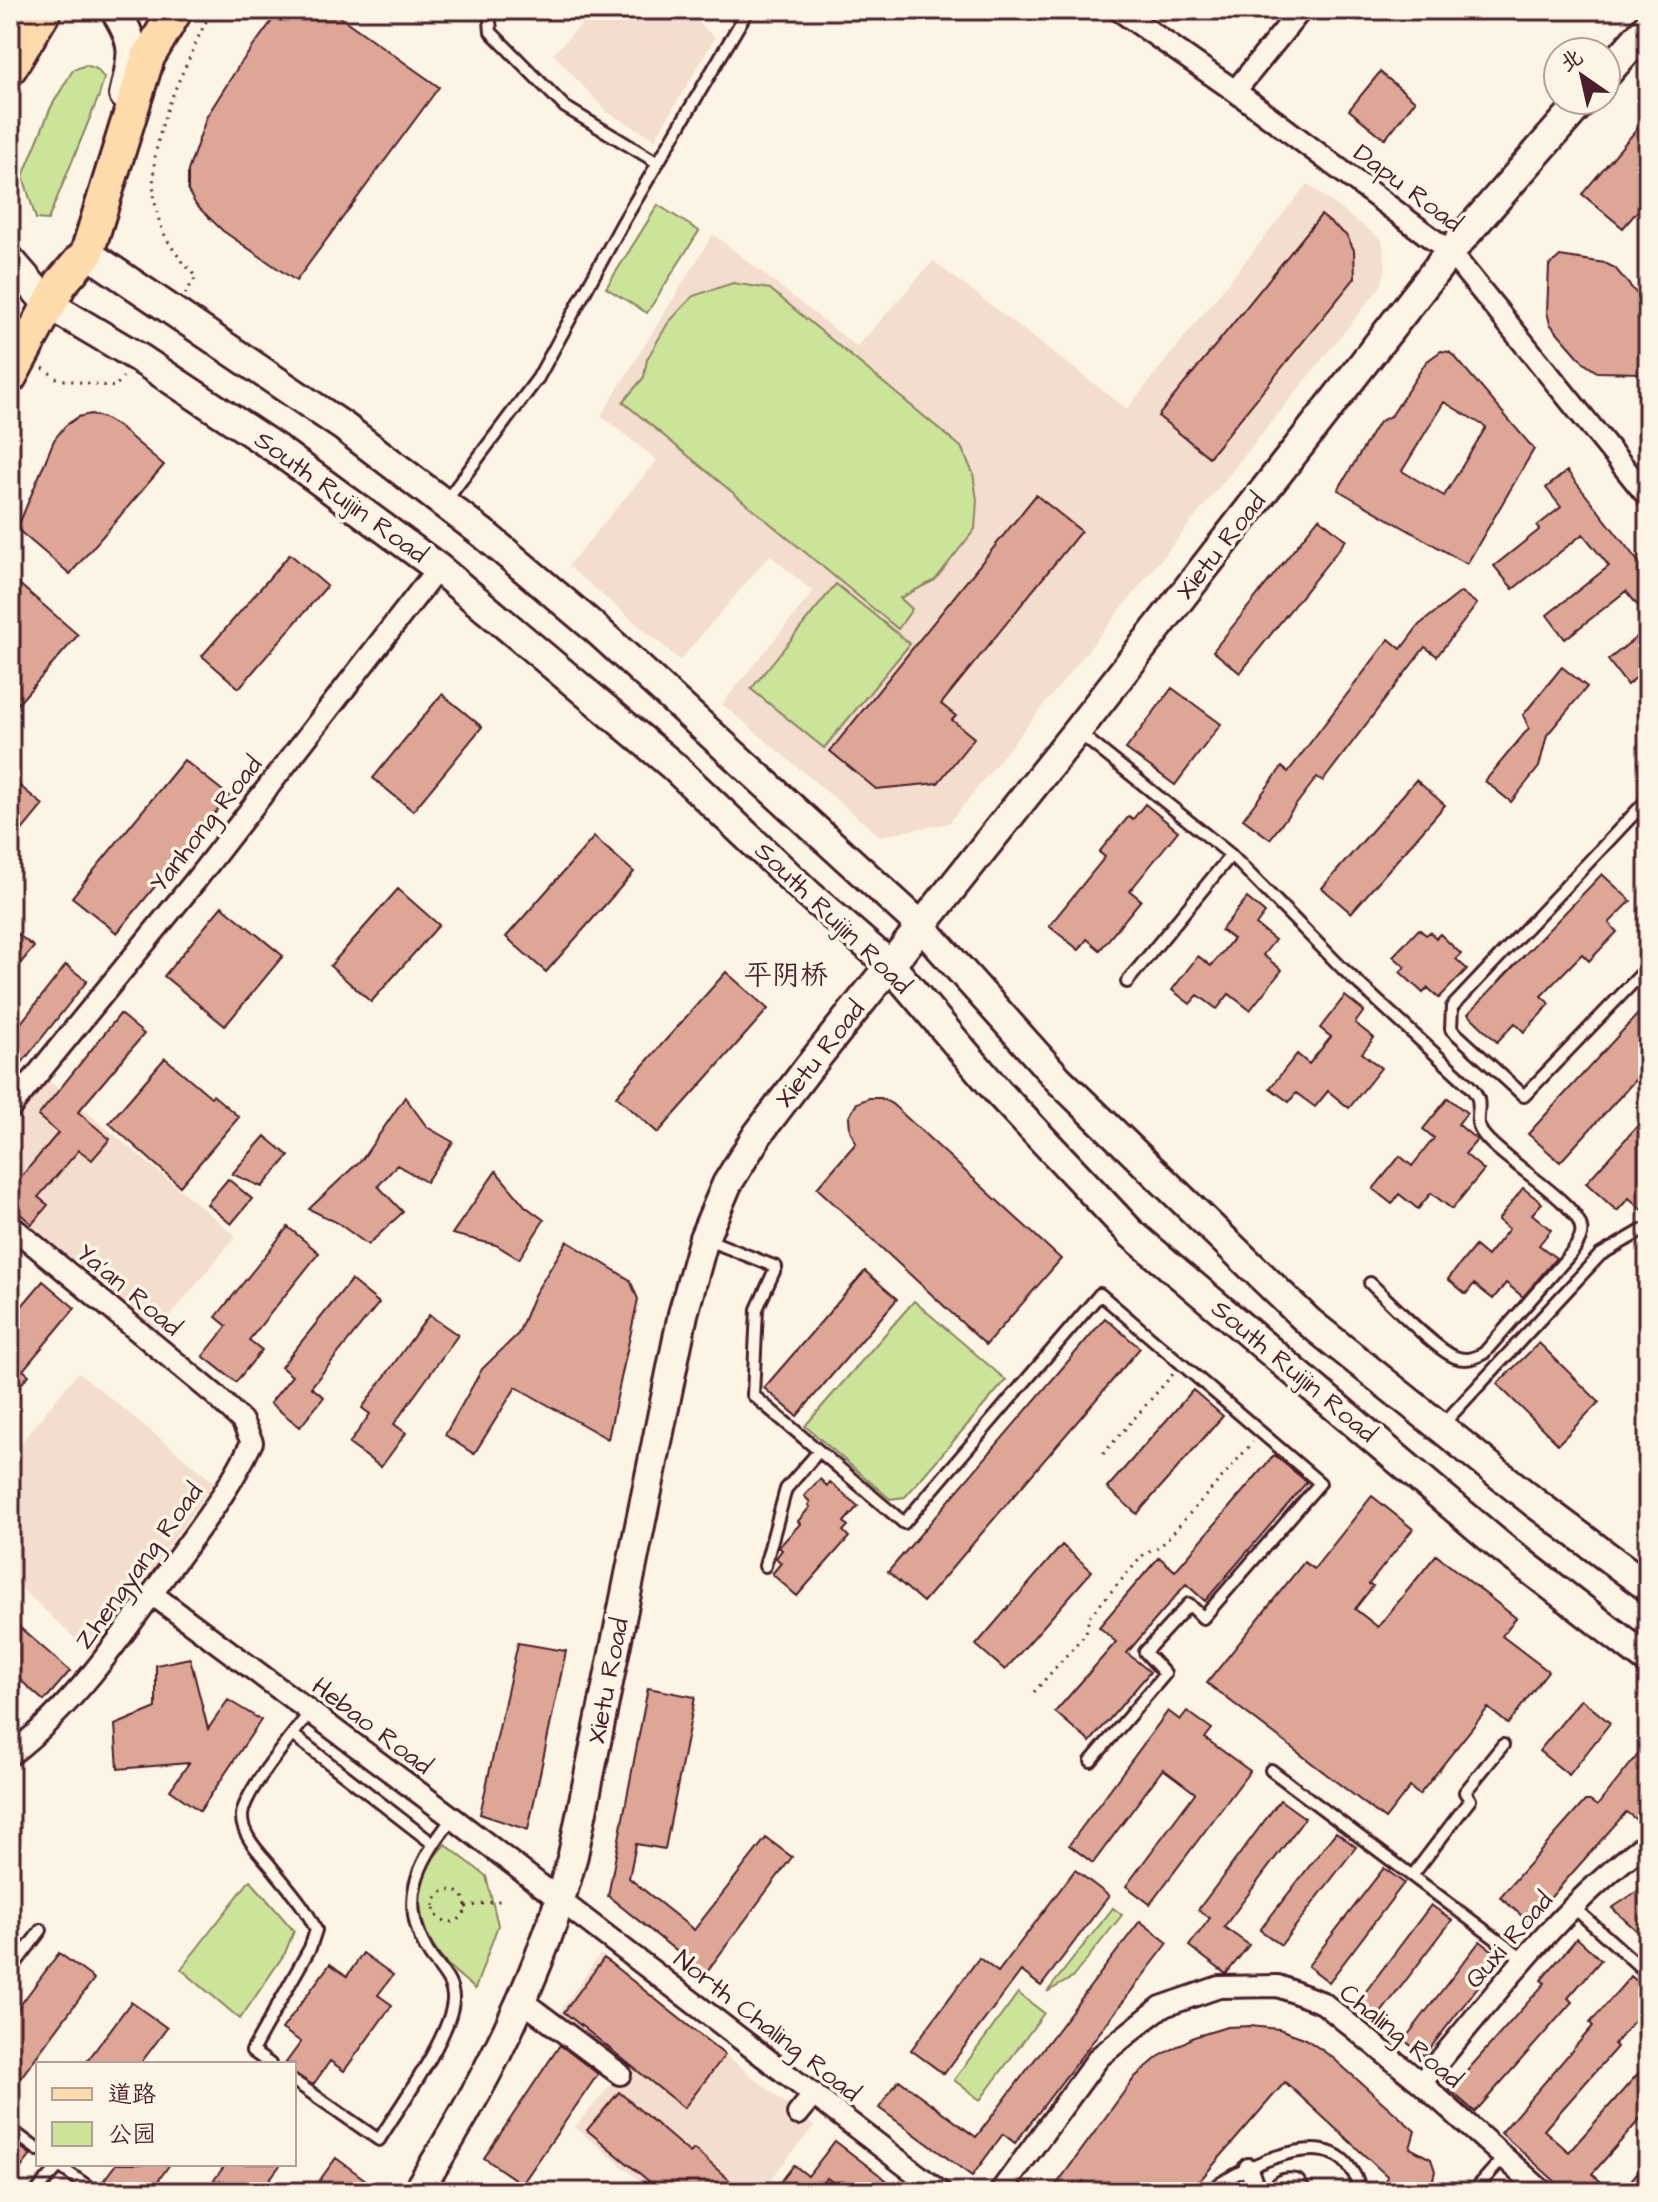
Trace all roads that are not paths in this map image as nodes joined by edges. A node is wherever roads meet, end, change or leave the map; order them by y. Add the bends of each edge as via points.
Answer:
1 (45, 10) edge
2 (115, 10) edge
3 (176, 10) edge
4 (489, 10) edge
5 (748, 10) edge
6 (1119, 10) edge
7 (1301, 10) edge
8 (1648, 26) edge
9 (1622, 56) edge
10 (10, 68) edge
11 (1235, 91) junction
12 (1569, 116) edge
13 (658, 163) junction
14 (1450, 252) junction
15 (87, 253) junction
16 (10, 260) edge
17 (48, 304) junction
18 (10, 377) edge
19 (1648, 497) edge
20 (444, 503) junction
21 (438, 568) junction
22 (1077, 731) junction
23 (1648, 799) edge
24 (1231, 855) junction
25 (920, 925) junction
26 (890, 965) junction
27 (1648, 967) edge
28 (1127, 982) dead end
29 (10, 1108) edge
30 (10, 1225) edge
31 (1643, 1230) dead end
32 (704, 1238) junction
33 (1370, 1283) dead end
34 (214, 1394) joint
35 (1441, 1426) junction
36 (819, 1451) junction
37 (765, 1566) dead end
38 (1648, 1587) edge
39 (152, 1594) junction
40 (1648, 1660) edge
41 (310, 1712) junction
42 (293, 1735) junction
43 (1503, 1745) dead end
44 (10, 1755) edge
45 (1091, 1761) dead end
46 (1271, 1770) dead end
47 (453, 1818) junction
48 (1648, 1842) edge
49 (432, 1843) junction
50 (1412, 1876) junction
51 (561, 1901) junction
52 (1572, 1906) junction
53 (41, 1930) dead end
54 (1524, 1960) junction
55 (10, 1971) edge
56 (1648, 1974) edge
57 (522, 2001) junction
58 (267, 2062) edge
59 (620, 2074) dead end
60 (296, 2082) edge
61 (1421, 2083) junction
62 (814, 2094) junction
63 (798, 2114) dead end
64 (10, 2129) edge
65 (36, 2148) edge
66 (1504, 2157) junction
67 (57, 2166) edge
68 (59, 2166) edge
69 (1248, 2167) junction
70 (36, 2192) edge
71 (96, 2192) edge
72 (417, 2192) edge
73 (940, 2192) edge
74 (1000, 2192) edge
75 (1207, 2192) edge
76 (1257, 2192) edge
77 (1275, 2192) edge
78 (1302, 2192) edge
79 (1359, 2192) edge
80 (1473, 2192) edge
81 (1543, 2192) edge

1 - 10 main road
2 - 15 main road via 131,34 131,62
3 - 15 main road via 148,57
4 - 13 lane via 491,32 565,107
5 - 13 lane
6 - 11 street, Dapu Road
7 - 11 street
8 - 9 main road
11 - 14 street, Dapu Road
12 - 14 main road, Xietu Road
13 - 20 lane via 538,378
14 - 19 street, Dapu Road
14 - 22 main road, Xietu Road
15 - 17 main road
15 - 20 main road, South Ruijin Road via 344,427
16 - 17 main road, South Ruijin Road
17 - 18 main road
17 - 21 main road, South Ruijin Road via 278,450
20 - 25 main road, South Ruijin Road via 596,629
21 - 26 main road, South Ruijin Road via 672,765
21 - 29 street, Yanhong Road via 196,880
22 - 24 lane
22 - 25 main road, Xietu Road
23 - 27 lane via 1452,1007 1451,1029 1524,1096
24 - 28 lane
24 - 33 lane via 1474,1091 1479,1100 1476,1123 1486,1139 1569,1209 1581,1227 1573,1251 1476,1358 1443,1350
25 - 26 main road, Xietu Road
25 - 35 main road, South Ruijin Road via 1059,1080 1309,1322
26 - 32 main road, Xietu Road via 758,1134 727,1184
26 - 40 main road, South Ruijin Road via 998,1092 1132,1234 1500,1546
30 - 34 street, Ya'an Road
31 - 35 lane via 1600,1255
32 - 36 lane via 776,1267 757,1309 753,1395
32 - 51 main road, Xietu Road via 683,1314
34 - 39 street, Zhengyang Road via 242,1421 252,1442 235,1478
35 - 38 main road, South Ruijin Road
36 - 37 lane via 786,1489
36 - 45 lane via 904,1523 1100,1294 1320,1483 1203,1618 1189,1604 1145,1652 1165,1674
39 - 41 street, Hebao Road
39 - 44 street, Zhengyang Road via 111,1653
41 - 42 lane
41 - 47 street, Hebao Road
42 - 49 lane
42 - 58 lane via 247,1798 242,1817 254,1846 308,1912 316,1930 252,2051
43 - 50 lane via 1465,1792 1470,1800
46 - 50 lane
47 - 49 lane
47 - 51 street, Hebao Road
48 - 52 street, Quxi Road
49 - 60 lane via 413,1888 413,1910 418,1931 453,1995 447,2025 431,2055 379,2140
50 - 54 lane
51 - 57 main road, Xietu Road
51 - 62 street, North Chaling Road
52 - 54 street, Quxi Road
52 - 56 lane
53 - 55 lane
54 - 61 street, Quxi Road
57 - 59 street
57 - 72 main road, Xietu Road via 483,2081
61 - 66 street, Chaling Road
61 - 74 street, Chaling Road via 1323,2003 1278,1986 1219,1987 1161,2007 1099,2057
62 - 63 street
62 - 73 street, North Chaling Road
64 - 65 lane
66 - 80 lane
66 - 81 street, Chaling Road
67 - 70 lane
68 - 71 lane
69 - 75 lane
69 - 76 street
69 - 79 lane via 1267,2158 1330,2152 1354,2173
77 - 78 street via 1288,2181

